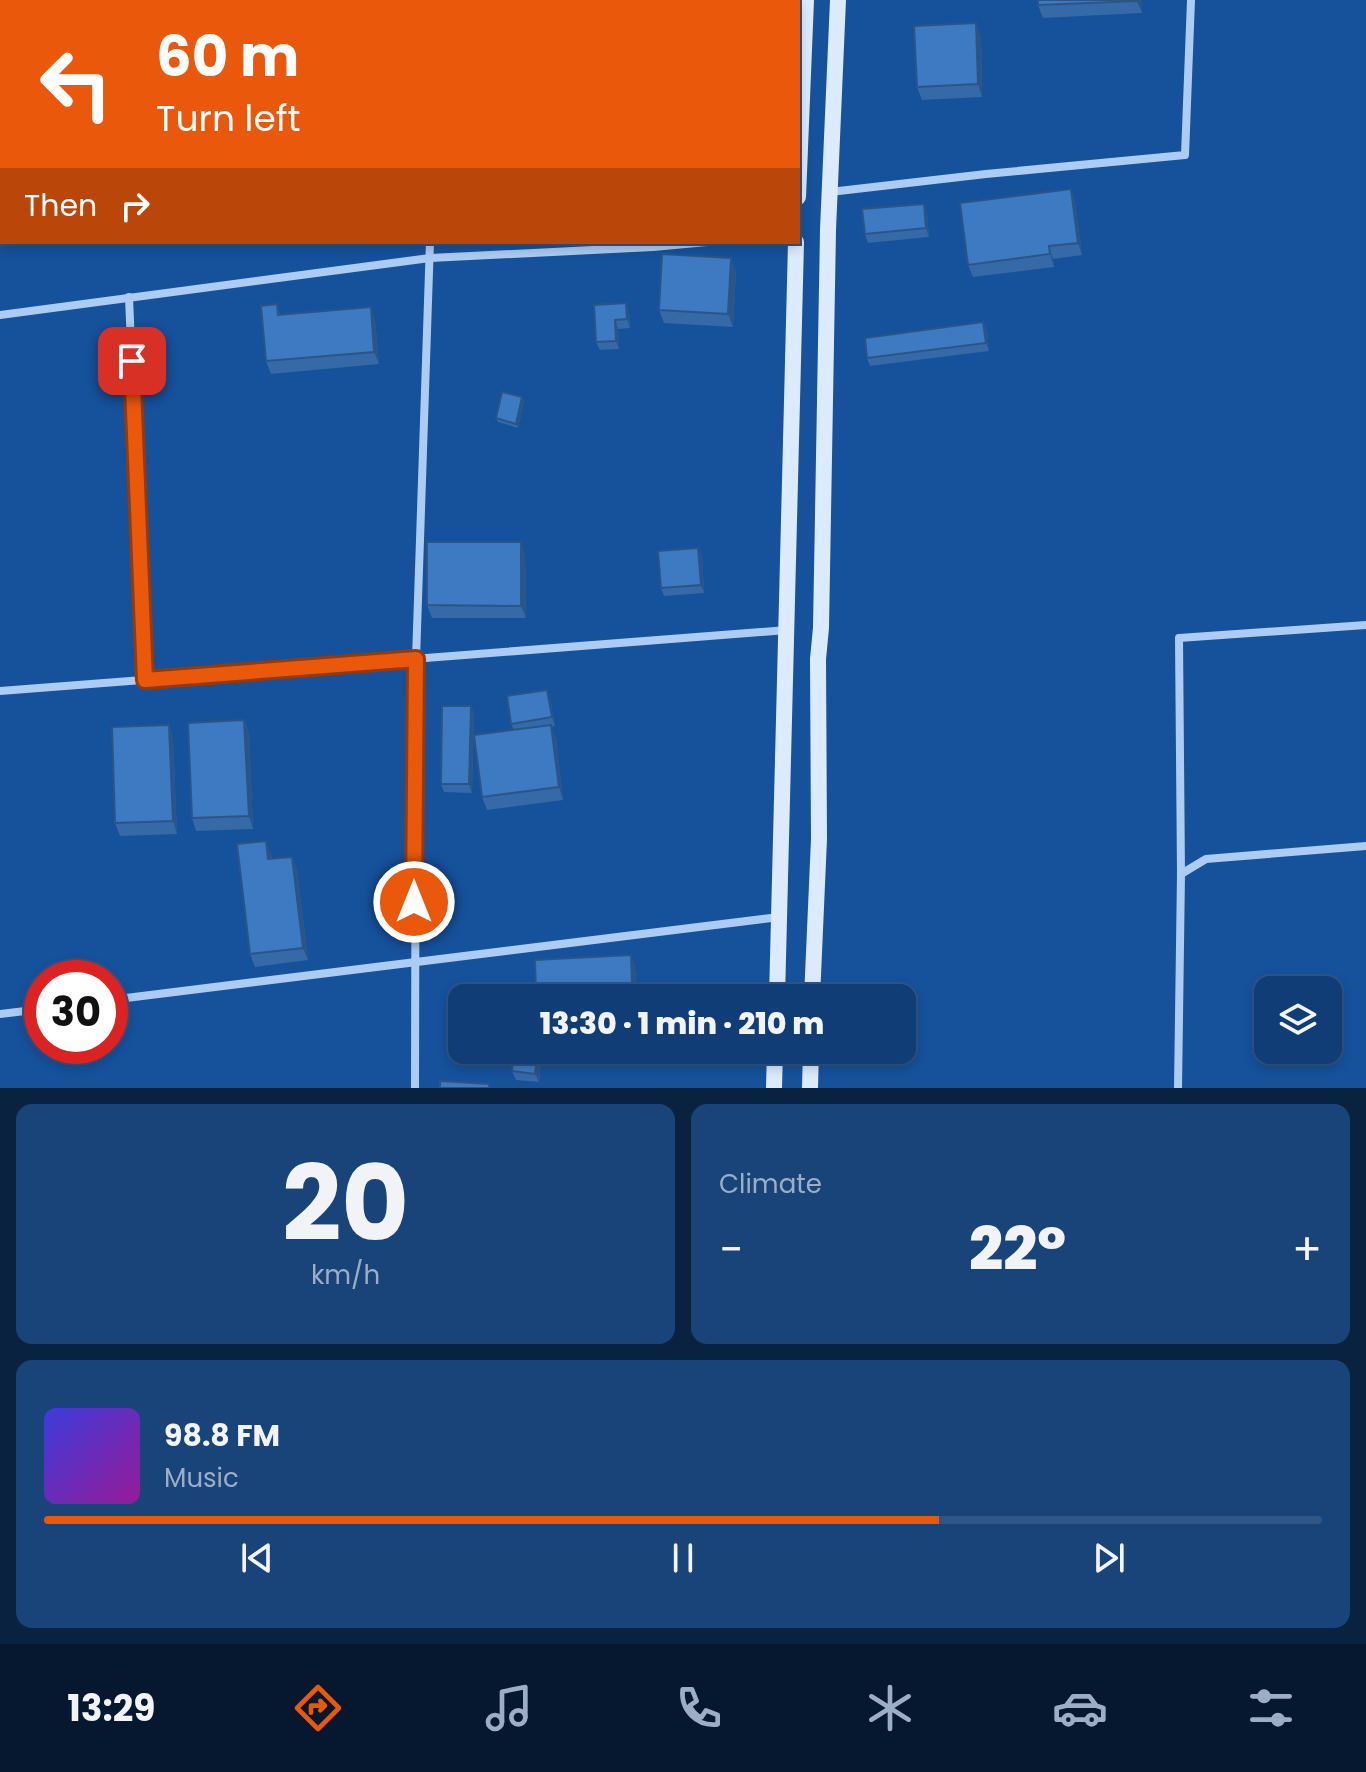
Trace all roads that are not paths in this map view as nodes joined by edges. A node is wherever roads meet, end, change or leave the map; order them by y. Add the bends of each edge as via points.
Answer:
1 (806, 0) edge
2 (838, 0) edge
3 (1191, 0) edge
4 (800, 148) edge
5 (830, 192) junction
6 (430, 244) edge
7 (685, 244) edge
8 (796, 244) edge
9 (430, 258) junction
10 (129, 297) junction
11 (0, 315) edge
12 (1366, 625) edge
13 (788, 630) junction
14 (416, 659) junction
15 (145, 680) junction
16 (0, 691) edge
17 (1366, 846) edge
18 (1181, 874) junction
19 (780, 917) junction
20 (414, 963) junction
21 (778, 984) edge
22 (813, 984) edge
23 (128, 998) edge
24 (24, 1011) edge
25 (0, 1014) edge
26 (775, 1064) edge
27 (811, 1064) edge
28 (415, 1088) edge
29 (774, 1088) edge
30 (810, 1088) edge
31 (1178, 1088) edge

1 - 4 street
2 - 5 street
3 - 5 street via 1185,155
5 - 22 street
6 - 9 street
7 - 9 street
8 - 13 street
9 - 10 street
9 - 14 street
10 - 11 street
10 - 15 street
12 - 18 street via 1179,638
13 - 14 street
13 - 19 street
14 - 15 street
14 - 20 street
15 - 16 street
17 - 18 street via 1206,859
18 - 31 street
19 - 20 street
19 - 21 street
20 - 23 street
20 - 28 street
24 - 25 street
26 - 29 street
27 - 30 street

